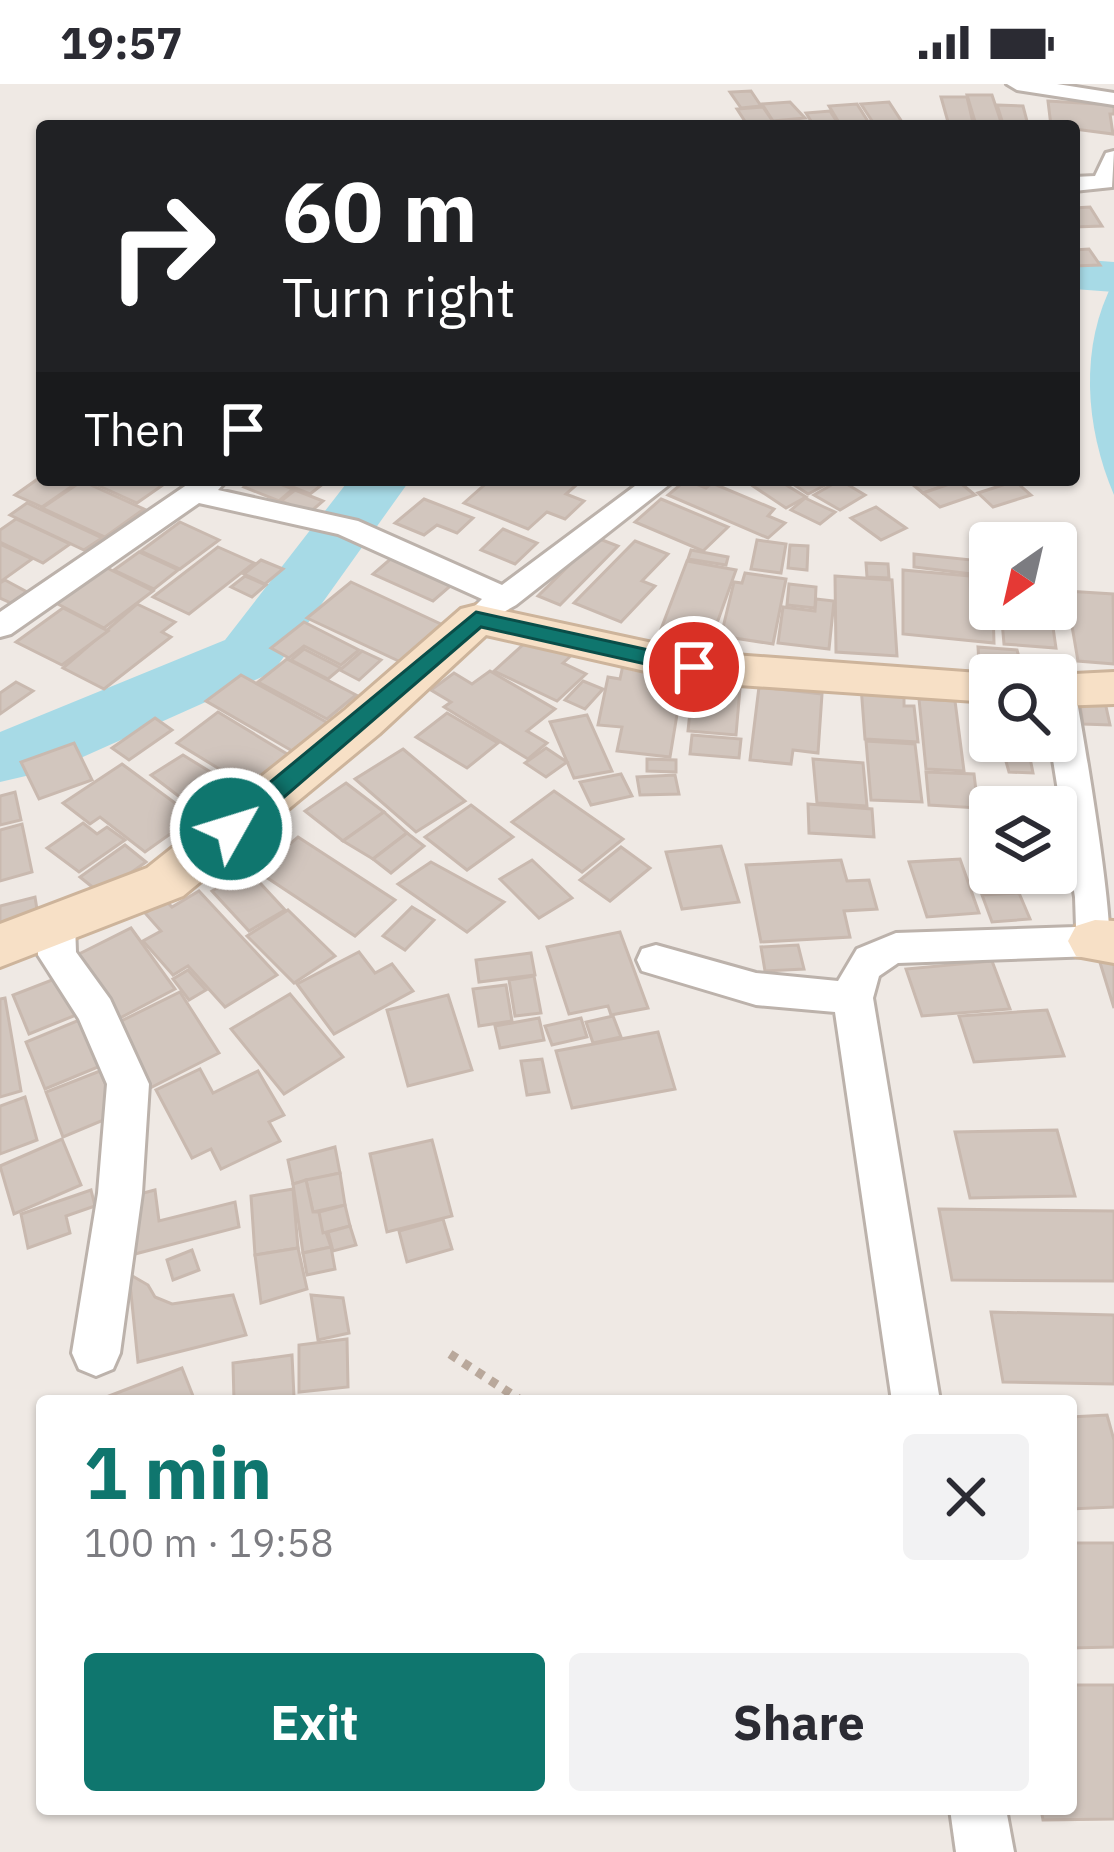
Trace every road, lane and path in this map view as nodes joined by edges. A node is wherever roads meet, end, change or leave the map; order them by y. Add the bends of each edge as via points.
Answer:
1 (1017, 84) edge
2 (1114, 99) edge
3 (1114, 158) edge
4 (1080, 184) edge
5 (653, 486) edge
6 (205, 487) edge
7 (491, 609) junction
8 (0, 627) edge
9 (969, 685) edge
10 (1114, 688) edge
11 (1077, 689) edge
12 (1070, 762) edge
13 (56, 924) junction
14 (1104, 941) edge
15 (0, 946) edge
16 (656, 960) dead end
17 (853, 998) junction
18 (96, 1353) dead end
19 (449, 1354) dead end
20 (513, 1395) edge
21 (915, 1395) edge
22 (979, 1815) edge
23 (985, 1852) edge

1 - 2 street
3 - 4 street via 1104,182
5 - 7 street
6 - 7 street via 346,527
6 - 8 street
7 - 9 street via 694,667
7 - 13 street via 165,882
10 - 11 street
12 - 14 street
13 - 15 street
13 - 18 street via 57,955 96,1010 128,1084
14 - 17 street via 896,948 868,957
16 - 17 street via 756,988
17 - 21 street
19 - 20 path
22 - 23 street

